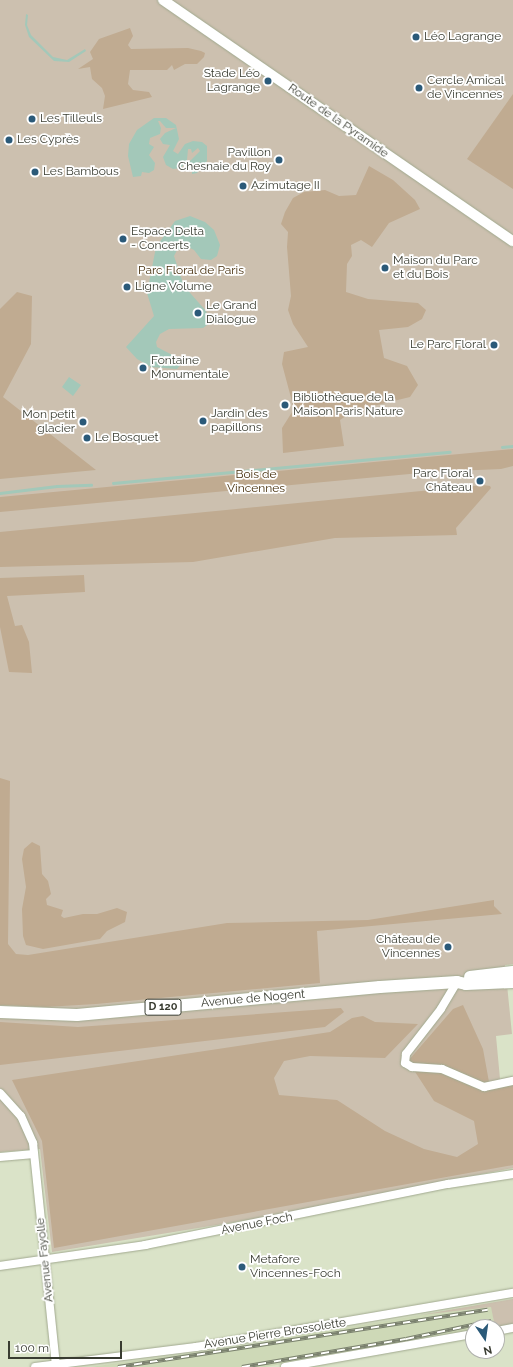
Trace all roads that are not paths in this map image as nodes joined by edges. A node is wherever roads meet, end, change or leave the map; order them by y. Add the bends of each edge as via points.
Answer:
1 (163, 0) edge
2 (513, 241) edge
3 (513, 972) edge
4 (457, 982) junction
5 (513, 982) edge
6 (0, 1012) edge
7 (513, 1081) edge
8 (0, 1092) edge
9 (34, 1154) junction
10 (0, 1158) edge
11 (513, 1174) edge
12 (45, 1260) junction
13 (0, 1266) edge
14 (513, 1293) edge
15 (465, 1335) edge
16 (56, 1365) junction
17 (35, 1367) edge
18 (285, 1367) edge

1 - 2 street, Route de la Pyramide
3 - 4 main road, Avenue de Nogent / D 120 via 465,978
4 - 5 main road, Avenue de Nogent / D 120
4 - 6 main road, Avenue de Nogent / D 120 via 77,1015
4 - 7 street via 441,1009 406,1054 405,1063 412,1067 442,1069 484,1087
8 - 9 street, Avenue Fayolle via 21,1116 28,1130
9 - 10 street
9 - 12 street, Avenue Fayolle
11 - 12 street, Avenue Foch via 448,1184 145,1245
12 - 13 street, Avenue Foch
12 - 16 street, Avenue Fayolle
14 - 16 street, Avenue Pierre Brossolette via 202,1346
15 - 18 street
16 - 17 street, Avenue Pierre Brossolette

